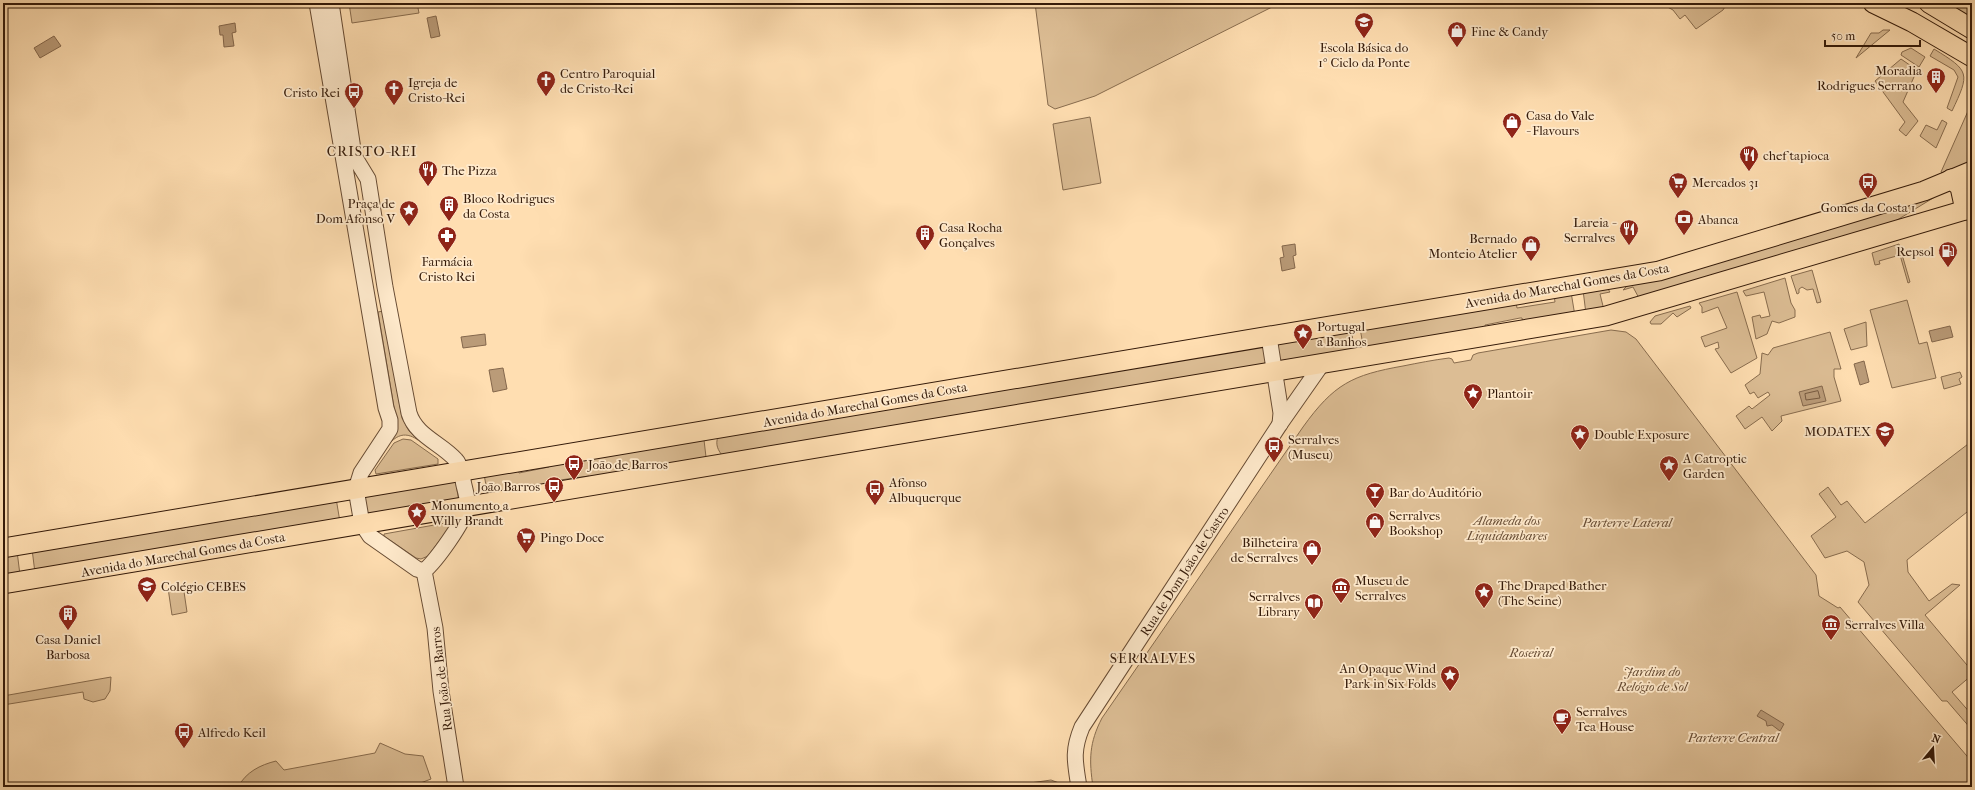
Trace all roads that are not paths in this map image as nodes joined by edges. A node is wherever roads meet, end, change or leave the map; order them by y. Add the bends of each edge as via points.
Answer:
1 (317, 3) edge
2 (331, 3) edge
3 (1872, 3) edge
4 (1930, 3) edge
5 (1972, 29) edge
6 (1972, 56) edge
7 (363, 169) junction
8 (1972, 170) edge
9 (345, 171) junction
10 (1951, 179) junction
11 (1969, 209) edge
12 (385, 287) junction
13 (365, 291) junction
14 (1269, 337) junction
15 (1322, 364) junction
16 (1275, 371) junction
17 (1280, 424) junction
18 (461, 471) junction
19 (356, 489) junction
20 (468, 507) junction
21 (362, 524) junction
22 (3, 548) edge
23 (424, 571) junction
24 (3, 584) edge
25 (456, 787) edge
26 (1079, 787) edge

1 - 9 street
2 - 7 street via 354,156
3 - 6 main road
4 - 5 main road
7 - 9 street
7 - 12 street via 368,179
8 - 10 main road, Avenida do Marechal Gomes da Costa
9 - 13 street
10 - 11 main road via 1960,187
10 - 14 main road, Avenida do Marechal Gomes da Costa via 1924,191 1660,271
11 - 15 main road, Avenida do Marechal Gomes da Costa via 1606,316
12 - 13 street
12 - 18 street via 412,421 418,430 457,461
13 - 19 street via 390,429 362,473
14 - 16 street
14 - 18 main road, Avenida do Marechal Gomes da Costa
15 - 16 main road, Avenida do Marechal Gomes da Costa
15 - 17 street, Rua de Dom João de Castro
16 - 17 street via 1281,413
16 - 20 main road, Avenida do Marechal Gomes da Costa
17 - 26 street, Rua de Dom João de Castro via 1082,727 1075,745
18 - 19 main road, Avenida do Marechal Gomes da Costa
18 - 20 street
19 - 21 street
19 - 22 main road, Avenida do Marechal Gomes da Costa
20 - 21 main road, Avenida do Marechal Gomes da Costa
20 - 23 street via 432,565
21 - 23 street via 370,536 380,544
21 - 24 main road, Avenida do Marechal Gomes da Costa
23 - 25 street, Rua João de Barros via 435,628 441,691

